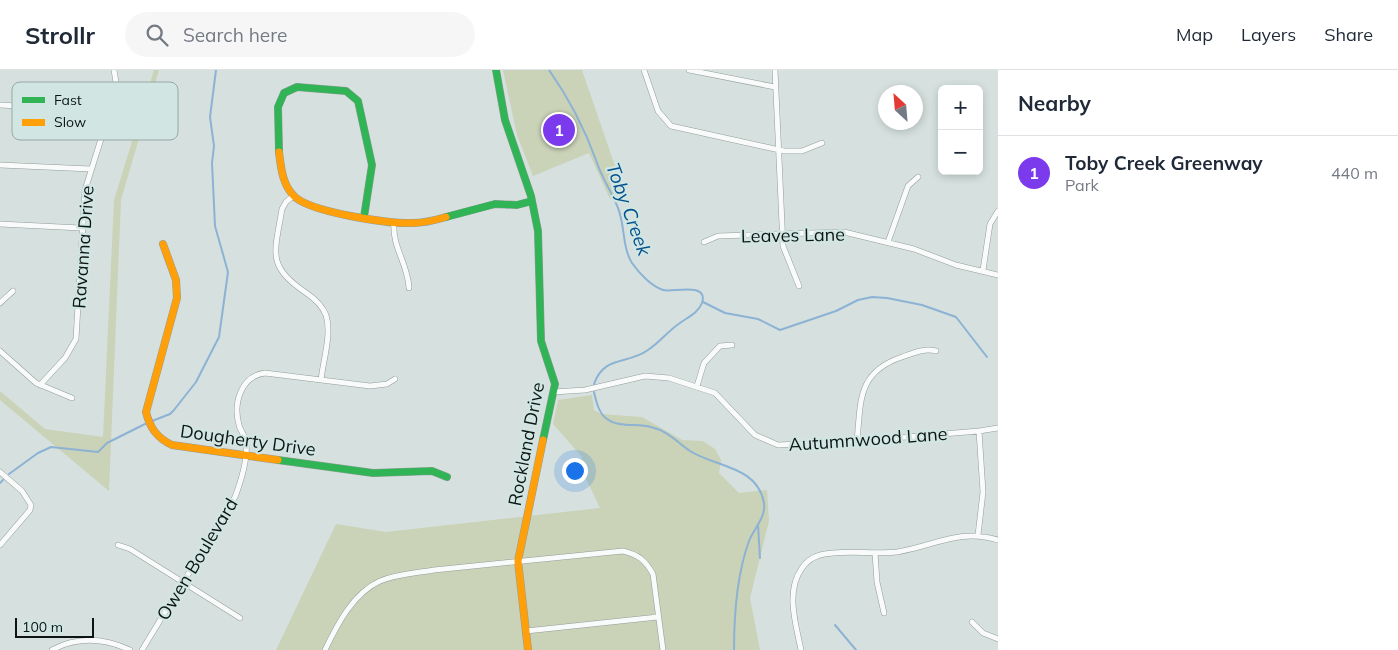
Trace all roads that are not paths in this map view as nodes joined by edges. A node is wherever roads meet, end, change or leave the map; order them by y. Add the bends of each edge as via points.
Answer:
1 (496, 70) edge
2 (644, 70) edge
3 (689, 70) edge
4 (775, 70) edge
5 (775, 87) junction
6 (100, 140) edge
7 (822, 143) dead end
8 (777, 150) junction
9 (0, 165) edge
10 (91, 169) junction
11 (918, 177) dead end
12 (293, 196) junction
13 (532, 202) junction
14 (998, 211) edge
15 (364, 217) junction
16 (394, 223) junction
17 (0, 224) edge
18 (82, 228) junction
19 (781, 234) junction
20 (704, 242) dead end
21 (888, 242) junction
22 (163, 244) dead end
23 (983, 270) junction
24 (998, 274) edge
25 (799, 286) dead end
26 (409, 288) dead end
27 (13, 291) dead end
28 (0, 303) edge
29 (732, 345) dead end
30 (0, 351) edge
31 (936, 351) dead end
32 (395, 379) dead end
33 (321, 380) junction
34 (40, 385) junction
35 (697, 386) junction
36 (553, 392) junction
37 (72, 398) dead end
38 (998, 428) edge
39 (979, 431) junction
40 (857, 441) junction
41 (245, 455) junction
42 (0, 472) edge
43 (447, 477) dead end
44 (978, 535) junction
45 (998, 540) edge
46 (0, 545) edge
47 (118, 545) dead end
48 (875, 553) junction
49 (518, 561) junction
50 (183, 582) junction
51 (884, 612) dead end
52 (658, 617) junction
53 (240, 618) dead end
54 (972, 622) dead end
55 (526, 631) junction
56 (998, 639) edge
57 (52, 650) edge
58 (130, 650) edge
59 (142, 650) edge
60 (325, 650) edge
61 (528, 650) edge
62 (663, 650) edge
63 (801, 650) edge

1 - 13 street, Rockland Drive via 509,134
2 - 8 street via 658,111 671,126
3 - 5 street
4 - 5 street
5 - 8 street
6 - 10 street, Ravanna Drive
7 - 8 street via 802,151
8 - 19 street
9 - 10 street
10 - 18 street, Ravanna Drive via 85,190
11 - 21 street via 908,186
12 - 15 street via 310,206
12 - 15 street via 283,178 277,110 279,100 286,91 297,86 346,91 360,106 372,160
12 - 33 street via 282,209 276,260 286,279 316,300 325,314 328,327
13 - 16 street via 495,204 425,222
13 - 36 street, Rockland Drive via 538,239 540,336 553,373
14 - 23 street via 990,224
15 - 16 street
16 - 26 street via 394,239
17 - 18 street
18 - 34 street, Ravanna Drive via 76,339 65,358
19 - 20 street, Leaves Lane via 718,236
19 - 21 street, Leaves Lane via 844,232
19 - 25 street
21 - 23 street, Leaves Lane via 956,265
22 - 41 street, Dougherty Drive via 176,280 176,298 146,407 148,422 156,435 172,445
23 - 24 street, Leaves Lane
27 - 28 street
29 - 35 street via 720,346 708,357
30 - 34 street
31 - 40 street via 922,350 884,364 875,371 864,389
32 - 33 street, Owen Boulevard via 381,386
33 - 41 street, Owen Boulevard via 265,373 246,380 241,389 237,416 246,440
34 - 37 street
35 - 36 street, Autumnwood Lane via 661,376 645,376 585,390
35 - 40 street, Autumnwood Lane via 715,393 755,435 773,444
36 - 49 street, Rockland Drive
38 - 39 street, Autumnwood Lane
39 - 40 street, Autumnwood Lane
39 - 44 street via 983,492
41 - 43 street, Dougherty Drive via 373,473 432,470
41 - 50 street, Owen Boulevard via 236,497
42 - 46 street via 22,491 31,505
44 - 45 street
44 - 48 street via 956,536 897,552
47 - 50 street
48 - 51 street
48 - 63 street via 825,554 811,559 802,568 792,599
49 - 52 street via 623,551 638,554 653,574
49 - 55 street, Rockland Drive
49 - 60 street via 414,573 380,582 344,614
50 - 53 street
50 - 59 street, Owen Boulevard
52 - 55 street
52 - 62 street
54 - 56 street via 983,633
55 - 61 street, Rockland Drive
57 - 58 street via 70,642 86,640

